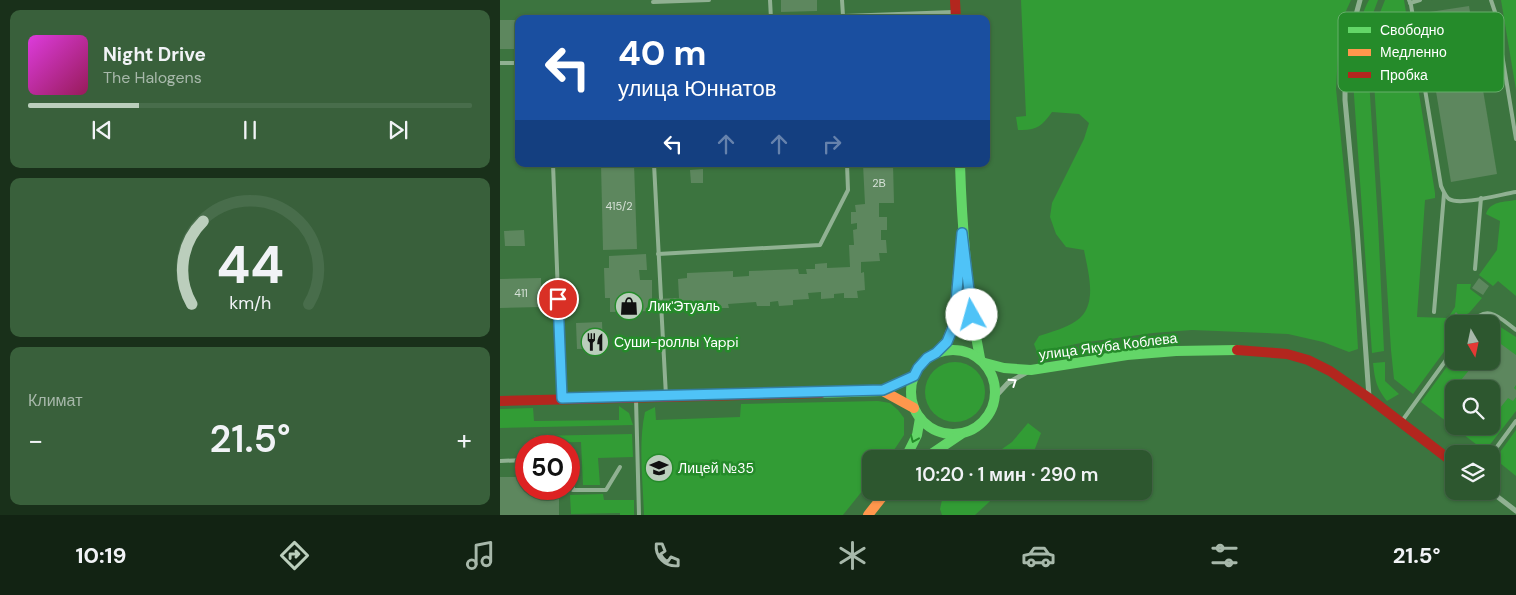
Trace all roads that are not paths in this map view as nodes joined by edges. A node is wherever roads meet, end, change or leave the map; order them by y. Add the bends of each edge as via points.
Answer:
1 (708, 0) edge
2 (770, 0) edge
3 (842, 0) edge
4 (955, 0) edge
5 (1420, 0) edge
6 (1490, 0) edge
7 (653, 2) dead end
8 (1410, 2) edge
9 (1495, 12) edge
10 (771, 15) edge
11 (843, 15) edge
12 (956, 15) edge
13 (500, 63) edge
14 (515, 63) edge
15 (1504, 66) edge
16 (1346, 92) edge
17 (1425, 92) edge
18 (1516, 138) edge
19 (553, 167) edge
20 (654, 167) edge
21 (847, 167) edge
22 (960, 167) edge
23 (1516, 192) edge
24 (1444, 194) junction
25 (1481, 198) junction
26 (962, 233) junction
27 (658, 254) junction
28 (1476, 269) dead end
29 (1434, 312) dead end
30 (1480, 315) edge
31 (1496, 315) edge
32 (1500, 318) edge
33 (1516, 330) edge
34 (936, 353) junction
35 (982, 361) junction
36 (1445, 361) edge
37 (1031, 370) junction
38 (914, 376) junction
39 (883, 390) junction
40 (666, 396) junction
41 (996, 396) junction
42 (636, 397) junction
43 (562, 398) junction
44 (1369, 398) junction
45 (500, 400) edge
46 (914, 408) junction
47 (920, 418) junction
48 (1516, 421) edge
49 (1401, 422) junction
50 (964, 432) junction
51 (1498, 445) edge
52 (909, 450) edge
53 (936, 450) edge
54 (1445, 456) edge
55 (515, 460) edge
56 (500, 461) edge
57 (620, 467) dead end
58 (580, 490) edge
59 (1500, 499) edge
60 (880, 500) edge
61 (1516, 511) edge
62 (639, 515) edge
63 (868, 515) edge

1 - 7 lane
2 - 10 lane
3 - 11 lane
4 - 12 main road
5 - 8 lane
6 - 9 lane
13 - 14 lane
15 - 18 lane
16 - 44 street
17 - 24 lane
19 - 43 lane
20 - 27 lane
21 - 27 lane via 848,190 820,245
22 - 26 main road
23 - 25 lane
24 - 25 lane via 1450,200
24 - 29 lane
25 - 28 lane
26 - 34 main road via 954,325 947,342
26 - 35 main road via 973,322
27 - 40 lane
30 - 31 lane
32 - 33 lane
34 - 35 main road via 954,349 968,351
34 - 38 main road via 927,358
35 - 37 main road, улица Якуба Коблева via 1004,368
35 - 41 main road via 990,369
36 - 49 lane
41 -> 37 street, улица Якуба Коблева via 1008,383
37 - 44 main road, улица Якуба Коблева via 1137,354 1259,351 1308,360
38 - 39 main road
38 - 46 main road via 911,394
39 - 40 main road
39 - 46 main road
40 - 42 main road
41 - 50 main road via 984,422
42 - 43 main road
42 - 62 lane
43 - 45 main road
44 - 49 main road, улица Якуба Коблева
46 - 47 main road
47 - 50 main road via 932,429 945,434
47 -> 52 main road
48 - 51 lane
49 - 54 main road, улица Якуба Коблева
50 - 53 main road
55 - 56 lane
57 - 58 lane via 606,490
59 - 61 street
60 - 63 main road

